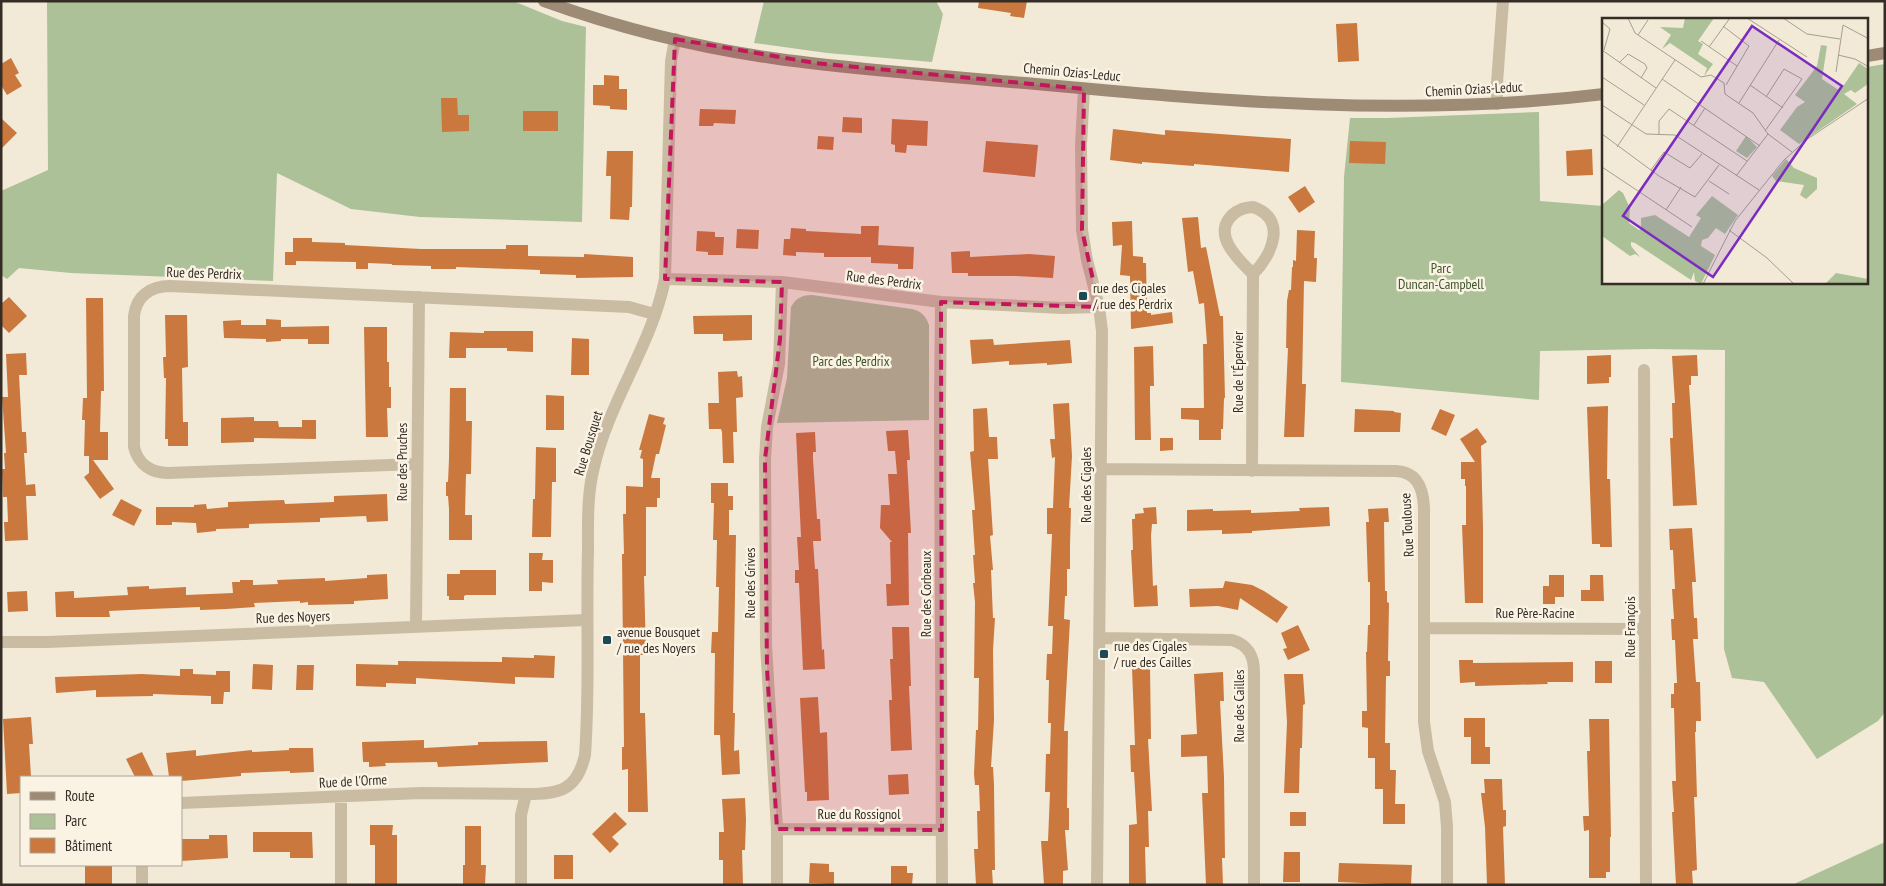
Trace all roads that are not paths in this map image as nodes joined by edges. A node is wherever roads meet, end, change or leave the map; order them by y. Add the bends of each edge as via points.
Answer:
1 (544, 1) edge
2 (1503, 1) edge
3 (675, 39) junction
4 (1885, 53) edge
5 (1868, 56) edge
6 (1084, 88) junction
7 (1602, 94) edge
8 (1497, 104) junction
9 (1253, 274) junction
10 (665, 279) junction
11 (782, 282) junction
12 (419, 297) junction
13 (941, 302) junction
14 (1099, 307) junction
15 (654, 314) junction
16 (1644, 370) dead end
17 (417, 464) junction
18 (1101, 469) junction
19 (1252, 470) junction
20 (586, 620) junction
21 (416, 626) junction
22 (1425, 628) junction
23 (1645, 629) junction
24 (1100, 638) junction
25 (1, 642) edge
26 (526, 794) junction
27 (342, 797) junction
28 (182, 803) edge
29 (777, 829) junction
30 (942, 830) junction
31 (142, 866) edge
32 (142, 885) edge
33 (341, 885) edge
34 (521, 885) edge
35 (777, 885) edge
36 (942, 885) edge
37 (1097, 885) edge
38 (1254, 885) edge
39 (1447, 885) edge
40 (1646, 885) edge

1 - 3 street, Chemin Ozias-Leduc
2 - 8 street
3 - 6 street, Chemin Ozias-Leduc via 787,60
3 - 10 street, Rue Bousquet via 671,61
4 - 5 street
6 - 8 street, Chemin Ozias-Leduc via 1321,106
6 - 14 street, Rue des Cigales via 1082,230
7 - 8 street, Chemin Ozias-Leduc
9 - 9 street via 1269,253 1274,233 1268,216 1253,207 1235,211 1225,226 1228,244
9 - 19 street, Rue de l'Épervier
10 - 11 street, Rue des Perdrix
10 - 15 street, Rue Bousquet
11 - 13 street, Rue des Perdrix
11 - 29 street, Rue des Grives via 779,364 767,427 765,459 767,669
12 - 15 street, Rue des Perdrix via 630,306
12 - 17 street, Rue des Pruches
12 - 17 street, Rue des Perdrix via 161,286 141,298 135,311 134,326 134,447 140,461 152,470 168,473
13 - 14 street, Rue des Perdrix
13 - 30 street, Rue des Corbeaux
14 - 18 street, Rue des Cigales via 1102,331
15 - 20 street, Rue Bousquet via 615,406 594,467
16 - 23 street, Rue François
17 - 21 street, Rue des Pruches
18 - 19 street, Rue Toulouse
18 - 24 street, Rue des Cigales
19 - 22 street, Rue Toulouse via 1396,471 1414,477 1423,494
20 - 21 street, Rue des Noyers
20 - 26 street, Rue Bousquet via 586,742 581,770 572,784 562,790 552,794
21 - 25 street, Rue des Noyers
22 - 23 street, Rue Père-Racine
22 - 39 street, Rue Toulouse via 1424,722 1428,751 1445,802
23 - 40 street, Rue François
24 - 37 street, Rue des Cigales
24 - 38 street, Rue des Cailles via 1232,640 1250,653 1254,662
26 - 27 street, Rue de l'Orme via 421,793
26 - 34 street via 521,815
27 - 28 street, Rue de l'Orme
27 - 33 street
29 - 30 street, Rue du Rossignol
29 - 35 street, Rue des Grives
30 - 36 street, Rue des Corbeaux
31 - 32 street

